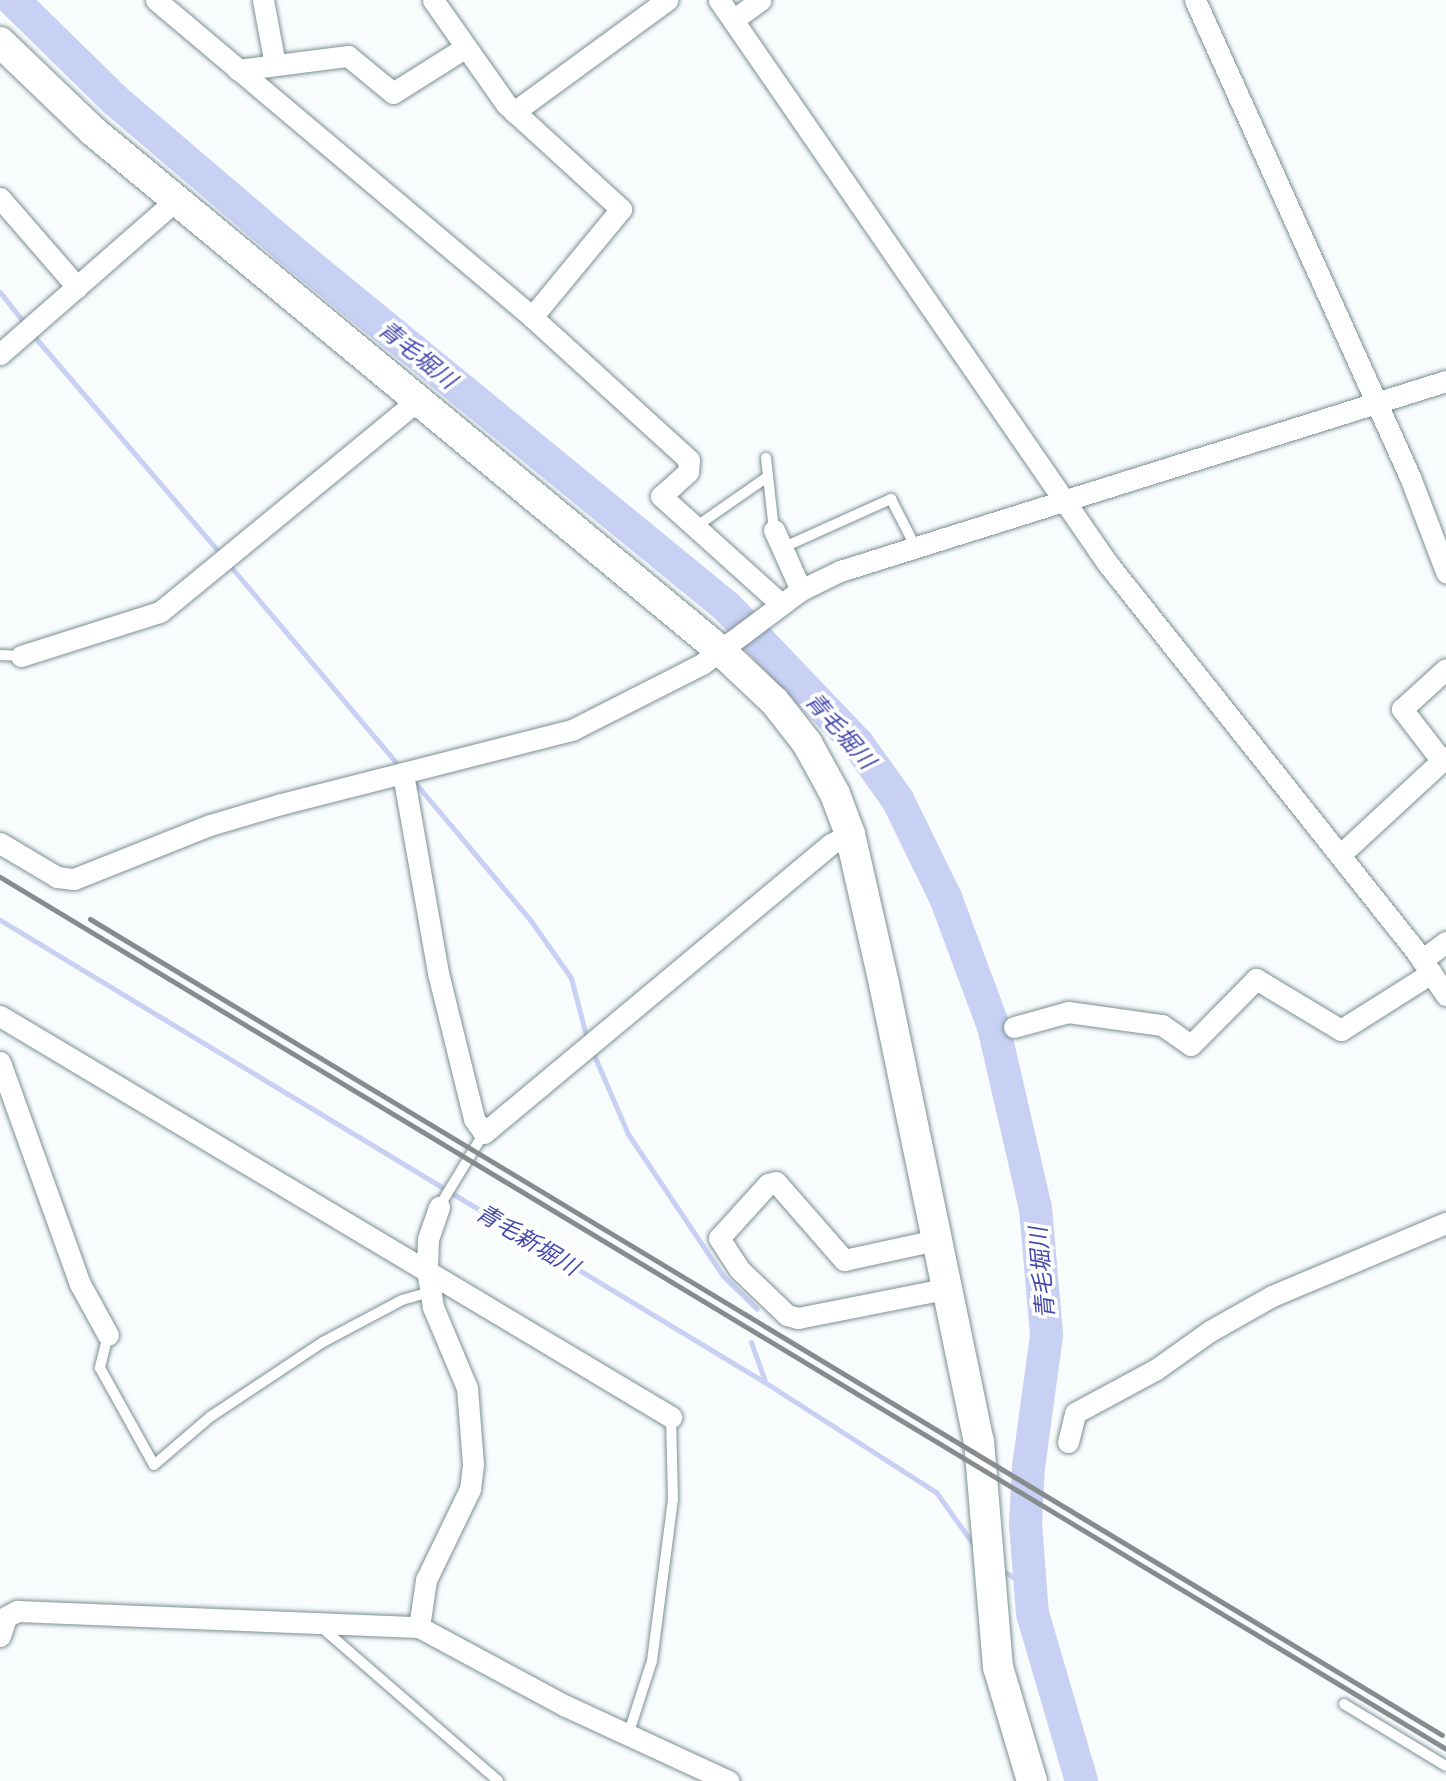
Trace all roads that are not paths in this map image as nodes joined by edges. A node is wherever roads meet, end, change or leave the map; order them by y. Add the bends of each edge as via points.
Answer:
1 (156, 0) edge
2 (263, 0) edge
3 (433, 0) edge
4 (667, 0) edge
5 (719, 0) edge
6 (761, 0) edge
7 (1195, 0) edge
8 (733, 20) junction
9 (0, 42) edge
10 (466, 47) junction
11 (275, 65) junction
12 (238, 69) junction
13 (514, 112) junction
14 (0, 198) edge
15 (176, 200) junction
16 (77, 287) junction
17 (532, 317) junction
18 (0, 354) edge
19 (1446, 381) edge
20 (417, 401) junction
21 (1377, 401) junction
22 (766, 458) dead end
23 (767, 477) junction
24 (1063, 500) junction
25 (694, 528) junction
26 (778, 539) junction
27 (915, 546) junction
28 (1446, 572) edge
29 (801, 590) junction
30 (775, 610) junction
31 (727, 647) junction
32 (11, 656) edge
33 (1446, 669) edge
34 (1444, 759) edge
35 (403, 774) junction
36 (850, 834) junction
37 (0, 843) edge
38 (1339, 855) junction
39 (1446, 942) edge
40 (1427, 967) junction
41 (1446, 995) edge
42 (0, 1016) edge
43 (1014, 1027) dead end
44 (0, 1062) edge
45 (484, 1133) junction
46 (440, 1204) joint
47 (1446, 1223) edge
48 (936, 1241) junction
49 (427, 1268) junction
50 (945, 1289) junction
51 (430, 1292) junction
52 (108, 1335) joint
53 (671, 1417) joint
54 (1068, 1442) dead end
55 (315, 1622) junction
56 (419, 1627) junction
57 (0, 1636) edge
58 (1344, 1704) dead end
59 (629, 1732) junction
60 (1446, 1766) edge
61 (498, 1781) edge
62 (728, 1781) edge
63 (1032, 1781) edge

1 - 12 street
2 - 11 street
3 - 10 street
4 - 13 street
5 - 8 street
6 - 8 street
7 - 21 street
8 - 24 street
9 - 15 street via 65,106
10 - 11 street via 393,93 348,55
10 - 13 street
11 - 12 street
12 - 17 street
13 - 17 street via 621,209
14 - 16 street
15 - 16 street
15 - 20 street
16 - 18 street
17 - 25 street via 689,460 688,472 660,496
19 - 21 street
20 - 31 street
20 - 32 street via 160,612
21 - 24 street
21 - 28 street
22 - 23 lane
23 - 25 lane
23 - 26 lane
24 - 27 street
24 - 38 street via 1108,564
25 - 30 street
26 - 27 lane via 891,499
26 - 29 street
27 - 29 street via 861,563
29 - 30 street
30 - 31 street
31 - 35 street via 625,707 572,730
31 - 36 street via 794,723 825,772
33 - 34 street via 1402,709
34 - 38 street
35 - 37 street via 210,825 74,879 57,877
35 - 45 street via 438,973 474,1119
36 - 45 street via 831,844
36 - 48 street
38 - 40 street
39 - 40 street
40 - 41 street
40 - 43 street via 1341,1030 1256,979 1191,1045 1161,1025 1068,1012
42 - 49 street
44 - 52 street via 80,1284
45 - 46 lane
46 - 49 street via 428,1240
47 - 54 street via 1272,1296 1210,1331 1155,1370 1075,1413
48 - 50 street
48 - 50 street via 844,1260 776,1182 768,1184 719,1238 739,1269 787,1315 798,1318
49 - 51 street
49 - 53 street
50 - 63 street via 979,1441 998,1667
51 - 52 lane via 402,1300 323,1342 210,1417 154,1465 100,1368
51 - 56 street via 467,1388 473,1464 470,1489 426,1580
53 - 59 lane via 673,1499 652,1661
55 - 56 street
55 - 57 street via 18,1611 6,1616
55 - 61 lane
56 - 59 street via 566,1706
58 - 60 lane
59 - 62 street

